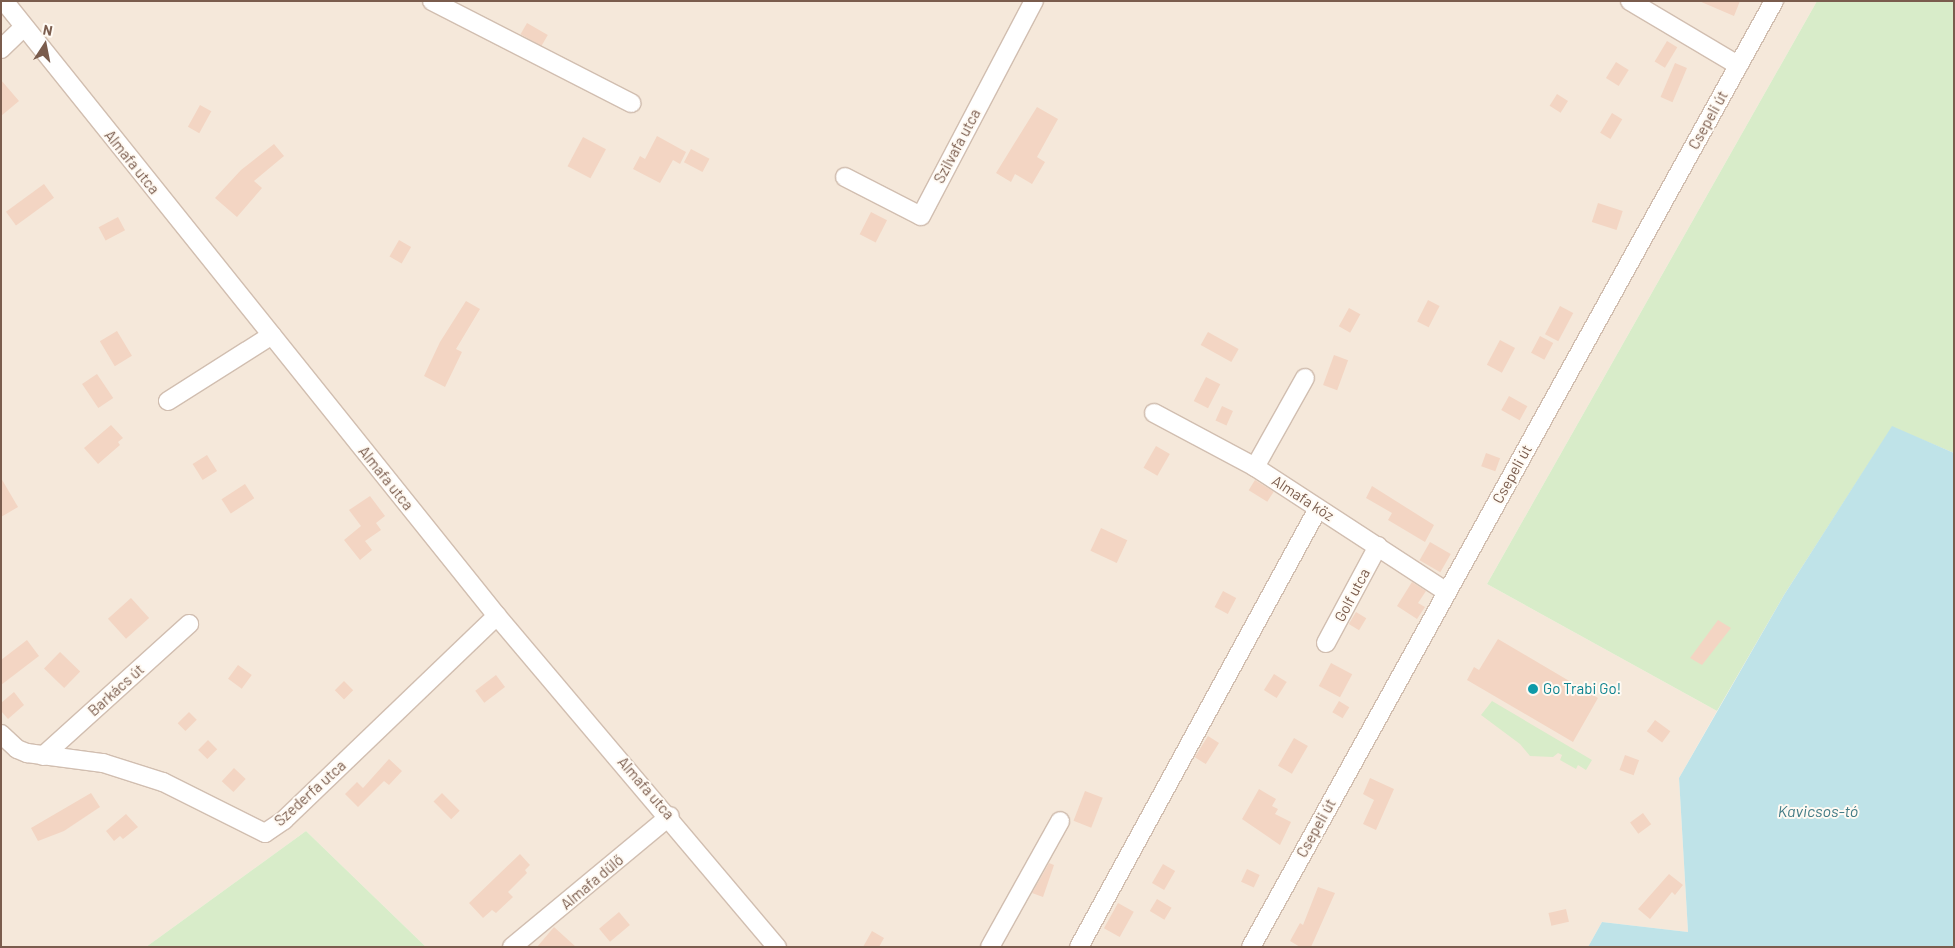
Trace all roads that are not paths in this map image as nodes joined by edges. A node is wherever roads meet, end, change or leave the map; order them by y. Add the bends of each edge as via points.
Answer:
1 (4, 1) edge
2 (432, 1) edge
3 (1034, 1) edge
4 (1630, 1) edge
5 (1774, 1) edge
6 (24, 27) junction
7 (1, 49) edge
8 (1738, 65) junction
9 (631, 103) dead end
10 (845, 177) dead end
11 (272, 335) junction
12 (1305, 378) dead end
13 (168, 401) dead end
14 (1154, 413) dead end
15 (1255, 468) junction
16 (1318, 509) junction
17 (1378, 546) junction
18 (1447, 592) junction
19 (497, 616) junction
20 (189, 624) dead end
21 (1326, 643) dead end
22 (1, 734) edge
23 (43, 756) junction
24 (670, 816) junction
25 (1060, 821) dead end
26 (512, 947) edge
27 (777, 947) edge
28 (990, 947) edge
29 (1079, 947) edge
30 (1250, 947) edge

1 - 6 street, Almafa utca
2 - 9 street
3 - 10 street, Szilvafa utca via 921,216
4 - 8 street
5 - 8 street, Csepeli út
6 - 7 street
6 - 11 street, Almafa utca
8 - 18 street, Csepeli út
11 - 13 street
11 - 19 street, Almafa utca
12 - 15 street
14 - 15 street, Almafa köz
15 - 16 street, Almafa köz
16 - 17 street, Almafa köz
16 - 29 street
17 - 18 street, Almafa köz
17 - 21 street, Golf utca
18 - 30 street, Csepeli út
19 - 23 street, Szederfa utca via 284,820 265,833 132,770 104,762
19 - 24 street, Almafa utca
20 - 23 street, Barkács út
22 - 23 street, Szederfa utca via 17,749
24 - 26 street, Almafa dűlő
24 - 27 street, Almafa utca
25 - 28 street

